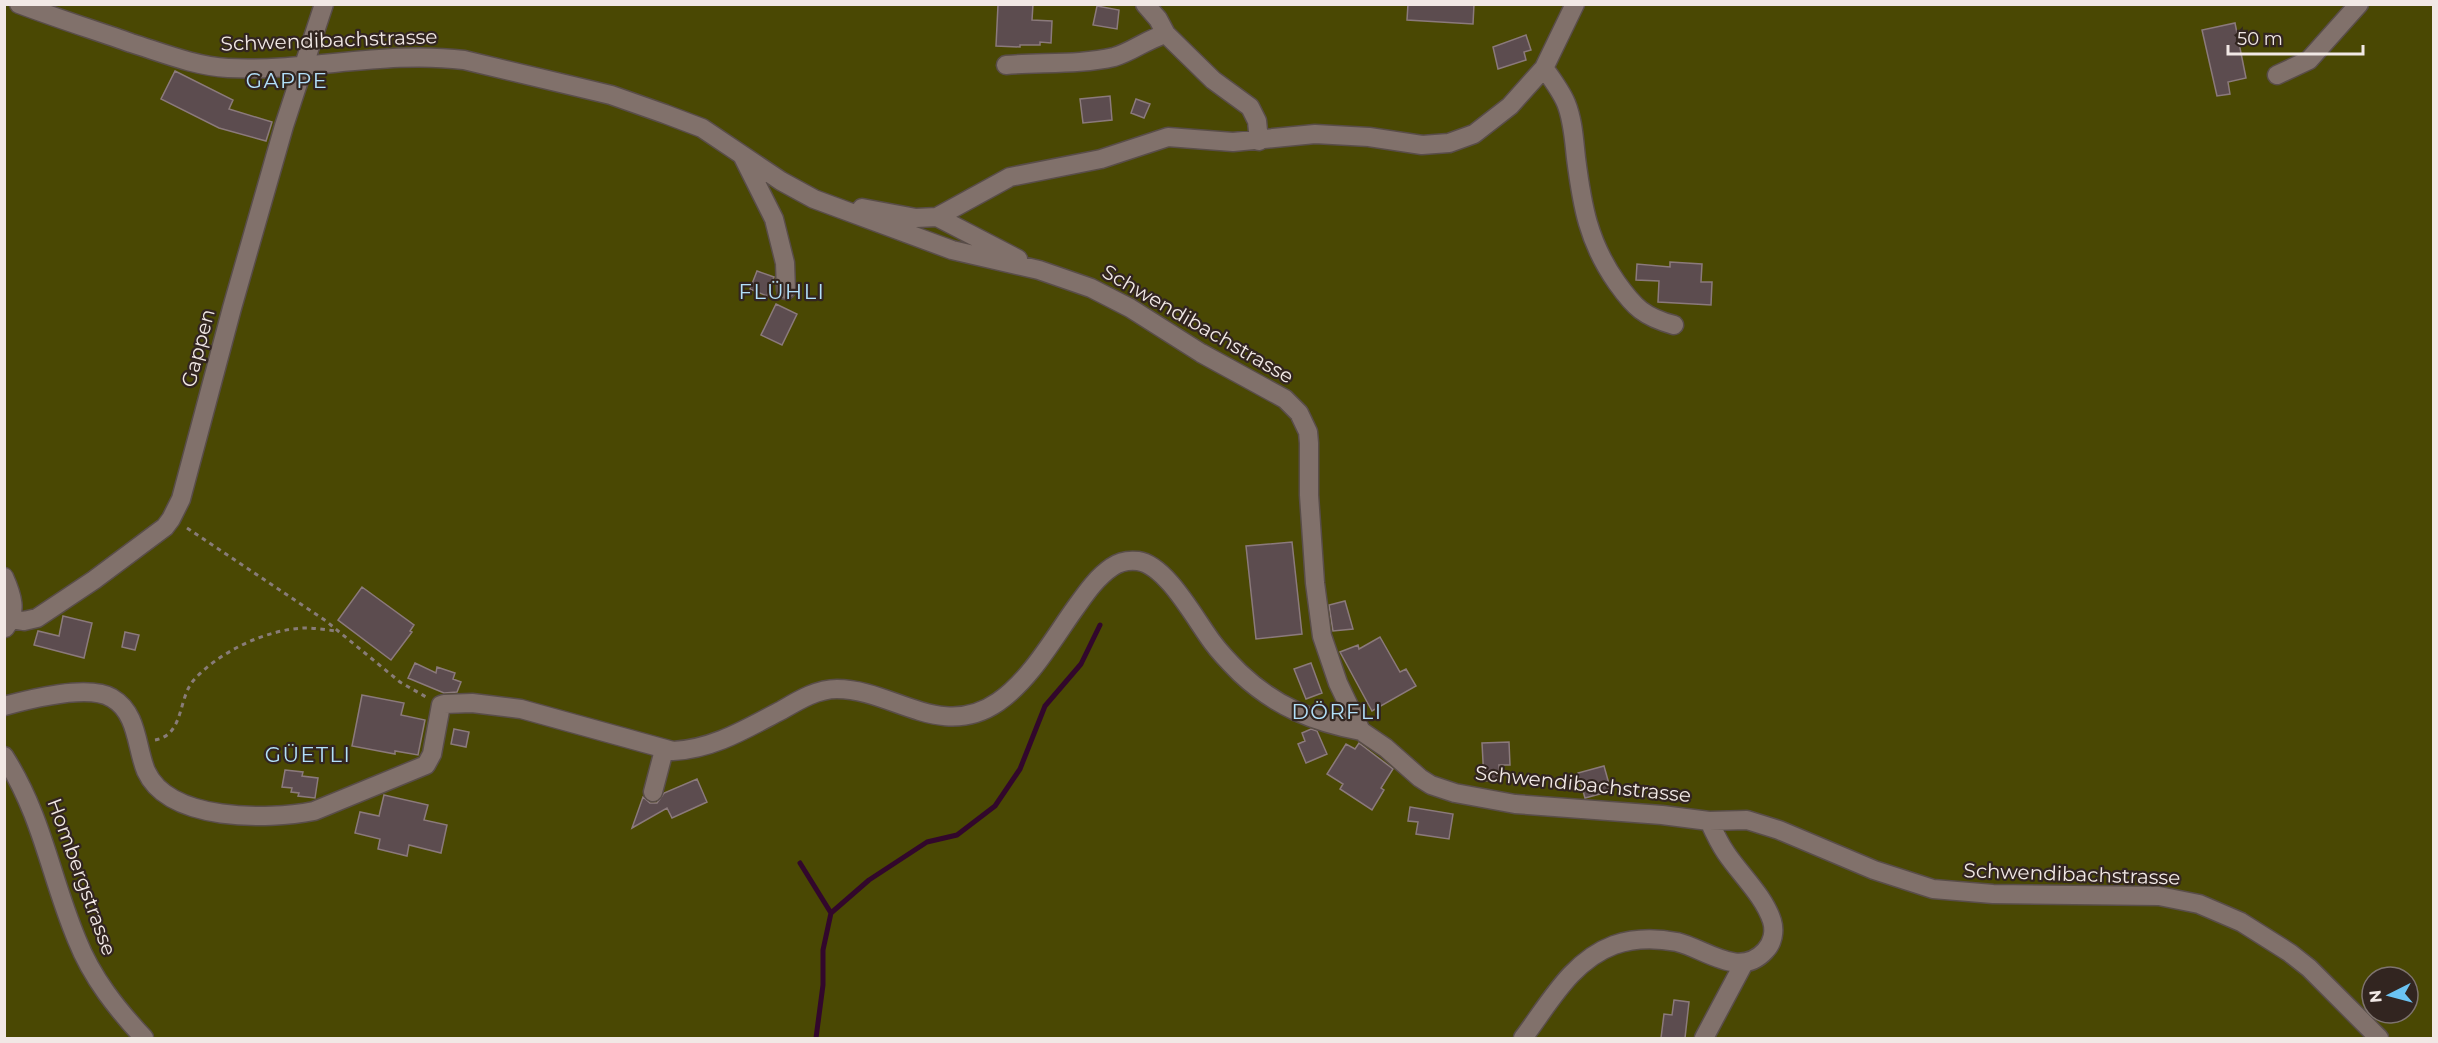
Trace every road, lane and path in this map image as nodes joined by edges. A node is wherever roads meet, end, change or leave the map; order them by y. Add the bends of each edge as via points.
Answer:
1 (19, 4) edge
2 (324, 4) edge
3 (1145, 4) edge
4 (1575, 4) edge
5 (2359, 4) edge
6 (1166, 34) junction
7 (306, 65) junction
8 (1006, 65) dead end
9 (1544, 68) junction
10 (2277, 75) dead end
11 (1259, 141) junction
12 (742, 155) junction
13 (833, 206) junction
14 (937, 217) junction
15 (1039, 270) junction
16 (786, 290) dead end
17 (1674, 325) dead end
18 (171, 519) junction
19 (4, 577) edge
20 (8, 624) edge
21 (338, 631) junction
22 (441, 705) junction
23 (4, 706) edge
24 (1361, 731) junction
25 (138, 739) junction
26 (664, 750) junction
27 (4, 756) edge
28 (652, 792) dead end
29 (1709, 821) junction
30 (1744, 963) junction
31 (144, 1038) edge
32 (1524, 1038) edge
33 (1704, 1038) edge
34 (2379, 1038) edge

1 - 7 street, Schwendibachstrasse via 194,63 226,68
2 - 7 street, Gappen
3 - 6 street
4 - 9 street
5 - 10 street via 2309,60
6 - 8 street via 1118,56
6 - 11 street via 1213,80 1250,107 1257,121
7 - 12 street, Schwendibachstrasse via 405,57 464,60 611,95 702,128
7 - 18 street, Gappen via 284,126 181,499
9 - 11 street via 1510,106 1461,140 1422,145 1315,134
9 - 17 street via 1569,113 1594,245 1610,273 1642,313
11 - 14 street via 1177,136 1158,139 1101,159 1010,177
12 - 13 street, Schwendibachstrasse via 799,192
12 - 16 street via 774,219 785,263
13 - 14 street via 916,218
13 - 15 street, Schwendibachstrasse via 952,250
14 - 15 street
15 - 24 street, Schwendibachstrasse via 1120,302 1201,353 1286,399 1299,412 1308,432 1310,526 1322,636 1338,683
18 - 20 street, Gappen via 157,534 54,608 30,620
18 - 21 path
19 - 20 street via 13,598
21 - 22 path via 400,682
21 - 25 path via 284,630 256,638 193,681 172,730 162,739
22 - 25 street via 432,754 422,768 314,811 282,816 207,810 176,801 151,779
22 - 26 street via 472,703 520,710
23 - 25 street via 55,696 105,694 124,710
24 - 26 street via 1311,719 1260,690 1214,645 1162,574 1137,561 1120,563 1102,575 1029,672 998,701 982,710 963,715 934,715 861,693 826,690 707,746
24 - 29 street, Schwendibachstrasse via 1420,778 1444,790 1515,804
26 - 28 street
27 - 31 street, Hombergstrasse via 35,813 88,963 105,992
29 - 30 street via 1771,920 1773,937 1767,950
29 - 34 street, Schwendibachstrasse via 1738,819 1761,823 1874,870 1933,889 1993,894 2159,896 2199,904 2241,922 2289,953
30 - 32 street via 1727,962 1669,941 1643,939 1615,945 1588,960 1563,983
30 - 33 street

